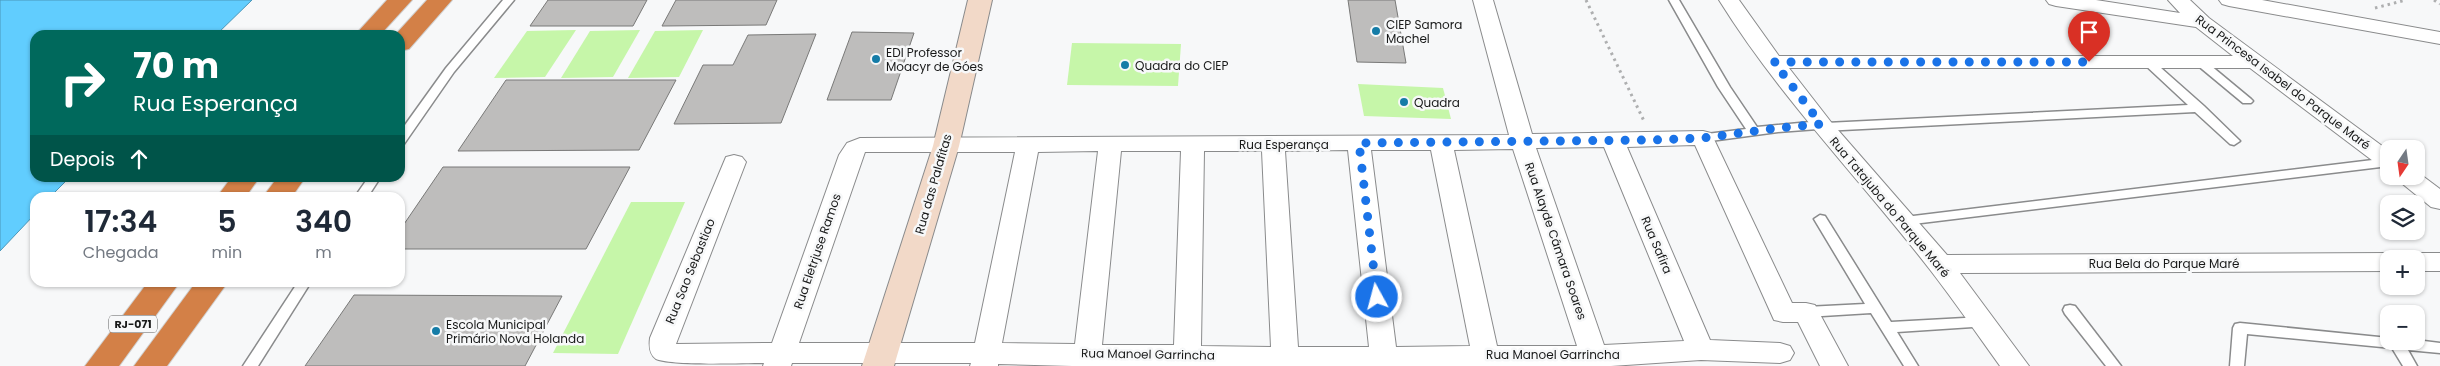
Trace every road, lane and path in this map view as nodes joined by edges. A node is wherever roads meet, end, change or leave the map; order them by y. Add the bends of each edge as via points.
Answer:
1 (400, 0) edge
2 (440, 0) edge
3 (509, 0) edge
4 (980, 0) edge
5 (1483, 0) edge
6 (1586, 0) edge
7 (1674, 0) edge
8 (1729, 0) edge
9 (2056, 0) edge
10 (2178, 0) edge
11 (2229, 0) edge
12 (2406, 0) edge
13 (2434, 0) edge
14 (2440, 4) edge
15 (2372, 9) dead end
16 (2202, 22) junction
17 (372, 30) edge
18 (405, 38) edge
19 (2440, 38) edge
20 (1774, 62) junction
21 (2148, 62) junction
22 (2200, 62) junction
23 (2256, 62) junction
24 (2247, 101) dead end
25 (2200, 108) junction
26 (1822, 126) junction
27 (1754, 131) junction
28 (405, 134) edge
29 (1703, 138) junction
30 (1522, 140) junction
31 (1613, 140) junction
32 (1653, 140) junction
33 (2234, 141) dead end
34 (1273, 143) junction
35 (1359, 143) junction
36 (1441, 143) junction
37 (1110, 144) junction
38 (1193, 144) junction
39 (865, 145) joint
40 (1028, 145) junction
41 (946, 146) junction
42 (2380, 155) edge
43 (734, 162) dead end
44 (2380, 163) edge
45 (2419, 185) edge
46 (2440, 201) edge
47 (1820, 219) dead end
48 (1905, 221) junction
49 (2380, 262) edge
50 (2425, 262) edge
51 (2440, 262) edge
52 (1940, 264) junction
53 (160, 287) edge
54 (208, 287) edge
55 (302, 287) edge
56 (1874, 308) junction
57 (2070, 310) dead end
58 (1806, 312) junction
59 (1982, 322) junction
60 (1886, 327) junction
61 (2380, 342) edge
62 (2425, 347) edge
63 (2440, 348) edge
64 (1701, 350) junction
65 (2401, 350) edge
66 (1780, 353) dead end
67 (696, 355) joint
68 (780, 359) edge
69 (880, 359) edge
70 (985, 359) edge
71 (1086, 360) edge
72 (1187, 360) edge
73 (1384, 360) edge
74 (1487, 360) edge
75 (1286, 361) edge
76 (1596, 361) edge
77 (101, 366) edge
78 (150, 366) edge
79 (250, 366) edge
80 (1834, 366) edge
81 (1911, 366) edge
82 (2015, 366) edge
83 (2114, 366) edge
84 (2237, 366) edge
85 (2410, 366) edge

1 - 17 highway
2 - 18 highway
3 - 28 lane via 450,70
4 - 41 street, Rua das Palafitas
5 - 30 street, Rua Alayde Câmara Soares
6 - 32 path
7 - 27 lane via 1724,87
8 - 20 street, Rua Tatajuba do Parque Maré
9 - 16 street
10 - 16 street, Rua Princesa Isabel do Parque Maré
11 - 19 street
12 - 15 path
13 - 14 path
16 - 23 street, Rua Princesa Isabel do Parque Maré
20 - 21 street
20 - 26 street, Rua Tatajuba do Parque Maré
21 - 22 street
21 - 25 lane
22 - 23 street
22 - 24 lane
23 - 42 street, Rua Princesa Isabel do Parque Maré
25 - 26 lane
25 - 33 lane
26 - 27 lane
26 - 48 street, Rua Tatajuba do Parque Maré
27 - 29 lane
29 - 32 street, Rua Esperança
29 - 58 street via 1783,312
30 - 31 street, Rua Esperança
30 - 36 street, Rua Esperança
30 - 76 street, Rua Alayde Câmara Soares
31 - 32 street, Rua Esperança
31 - 64 street, Rua Safira
34 - 35 street, Rua Esperança
34 - 38 street, Rua Esperança
34 - 75 street
35 - 36 street, Rua Esperança
35 - 73 street
36 - 74 street
37 - 38 street, Rua Esperança
37 - 40 street, Rua Esperança
37 - 71 street
38 - 72 street
39 - 41 street, Rua Esperança
39 - 68 street, Rua Eletrjuse Ramos via 855,148 851,155
40 - 41 street, Rua Esperança
40 - 70 street
41 - 69 street, Rua das Palafitas
43 - 67 street, Rua Sao Sebastiao via 663,338 665,351
44 - 48 lane
45 - 46 street
47 - 56 lane
48 - 52 street, Rua Tatajuba do Parque Maré
49 - 52 street, Rua Bela do Parque Maré
50 - 51 street
52 - 59 street, Rua Tatajuba do Parque Maré
53 - 77 highway, RJ-071
54 - 78 highway, RJ-071
55 - 79 lane
56 - 58 lane
56 - 60 lane
57 - 83 lane
58 - 80 street
59 - 60 lane
59 - 82 street, Rua Tatajuba do Parque Maré
60 - 81 lane
61 - 84 lane via 2240,328
62 - 63 lane
64 - 66 street, Rua Manoel Garrincha
64 - 76 street, Rua Manoel Garrincha
65 - 85 lane
67 - 68 street, Rua Manoel Garrincha
68 - 69 street, Rua Manoel Garrincha
69 - 70 street, Rua Manoel Garrincha
70 - 71 street, Rua Manoel Garrincha
71 - 72 street, Rua Manoel Garrincha
72 - 75 street, Rua Manoel Garrincha
73 - 74 street, Rua Manoel Garrincha
73 - 75 street, Rua Manoel Garrincha
74 - 76 street, Rua Manoel Garrincha

